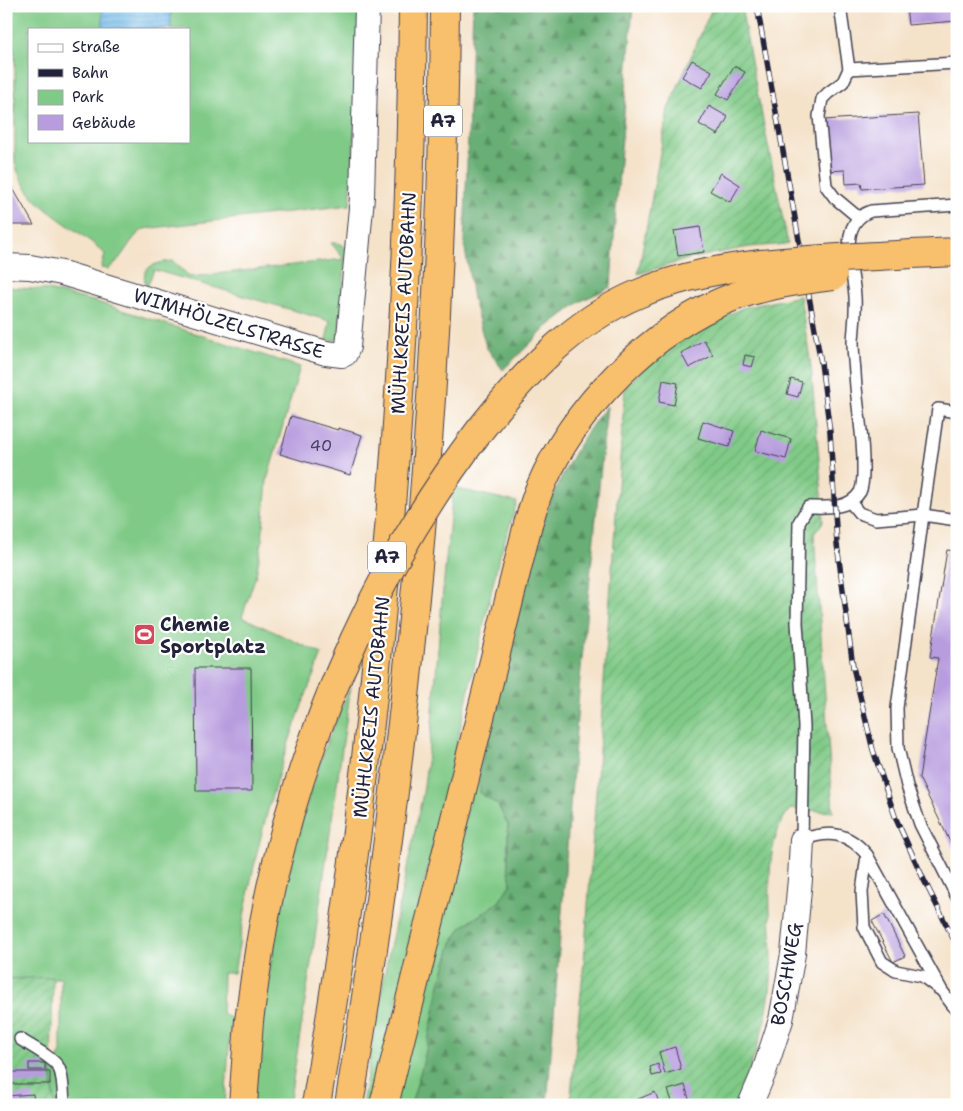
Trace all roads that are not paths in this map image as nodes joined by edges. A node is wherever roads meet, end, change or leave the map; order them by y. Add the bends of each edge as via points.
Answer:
1 (367, 6) edge
2 (413, 6) edge
3 (445, 6) edge
4 (840, 6) edge
5 (957, 63) edge
6 (849, 69) junction
7 (957, 204) edge
8 (859, 218) junction
9 (957, 252) edge
10 (913, 262) junction
11 (957, 263) edge
12 (6, 266) edge
13 (957, 412) edge
14 (850, 502) junction
15 (923, 515) junction
16 (957, 520) edge
17 (802, 840) junction
18 (867, 855) junction
19 (957, 897) edge
20 (942, 991) junction
21 (957, 1011) edge
22 (20, 1039) dead end
23 (64, 1105) edge
24 (244, 1105) edge
25 (316, 1105) edge
26 (349, 1105) edge
27 (384, 1105) edge
28 (750, 1105) edge

1 - 12 street, WIMHÖLZELSTRASSE via 362,197 345,354 326,353 62,273
2 - 25 highway, MÜHLKREIS AUTOBAHN / A7 via 410,163 391,511 361,807
3 - 26 highway, MÜHLKREIS AUTOBAHN / A7 via 441,201 419,556 389,827
4 - 6 lane
5 - 6 lane
6 - 8 lane via 843,82 822,99 819,116 826,186
7 - 8 lane via 880,210
8 - 14 lane via 850,231 850,244 856,297 853,343 863,476 860,492
9 - 10 highway
10 - 11 highway
10 - 24 highway, bridge via 775,263 736,267 669,282 635,295 583,325 562,341 490,417 437,488 389,570 349,651 312,746 275,869 262,930 249,1021
10 - 27 highway, bridge via 756,289 709,307 664,334 624,368 576,425 540,487 528,524
13 - 15 lane via 938,410
14 - 15 lane via 858,513 876,519
14 - 17 lane via 835,508 808,507 799,522 798,623 804,726
15 - 16 lane
15 - 19 lane via 897,708 898,748 906,786 920,824
17 - 18 lane via 817,834 842,835 858,844
17 - 28 street, BOSCHWEG via 793,954 780,1020
18 - 20 lane
18 - 20 lane via 862,892 864,926 882,962 896,971 922,976
20 - 21 lane
22 - 23 lane via 58,1067

